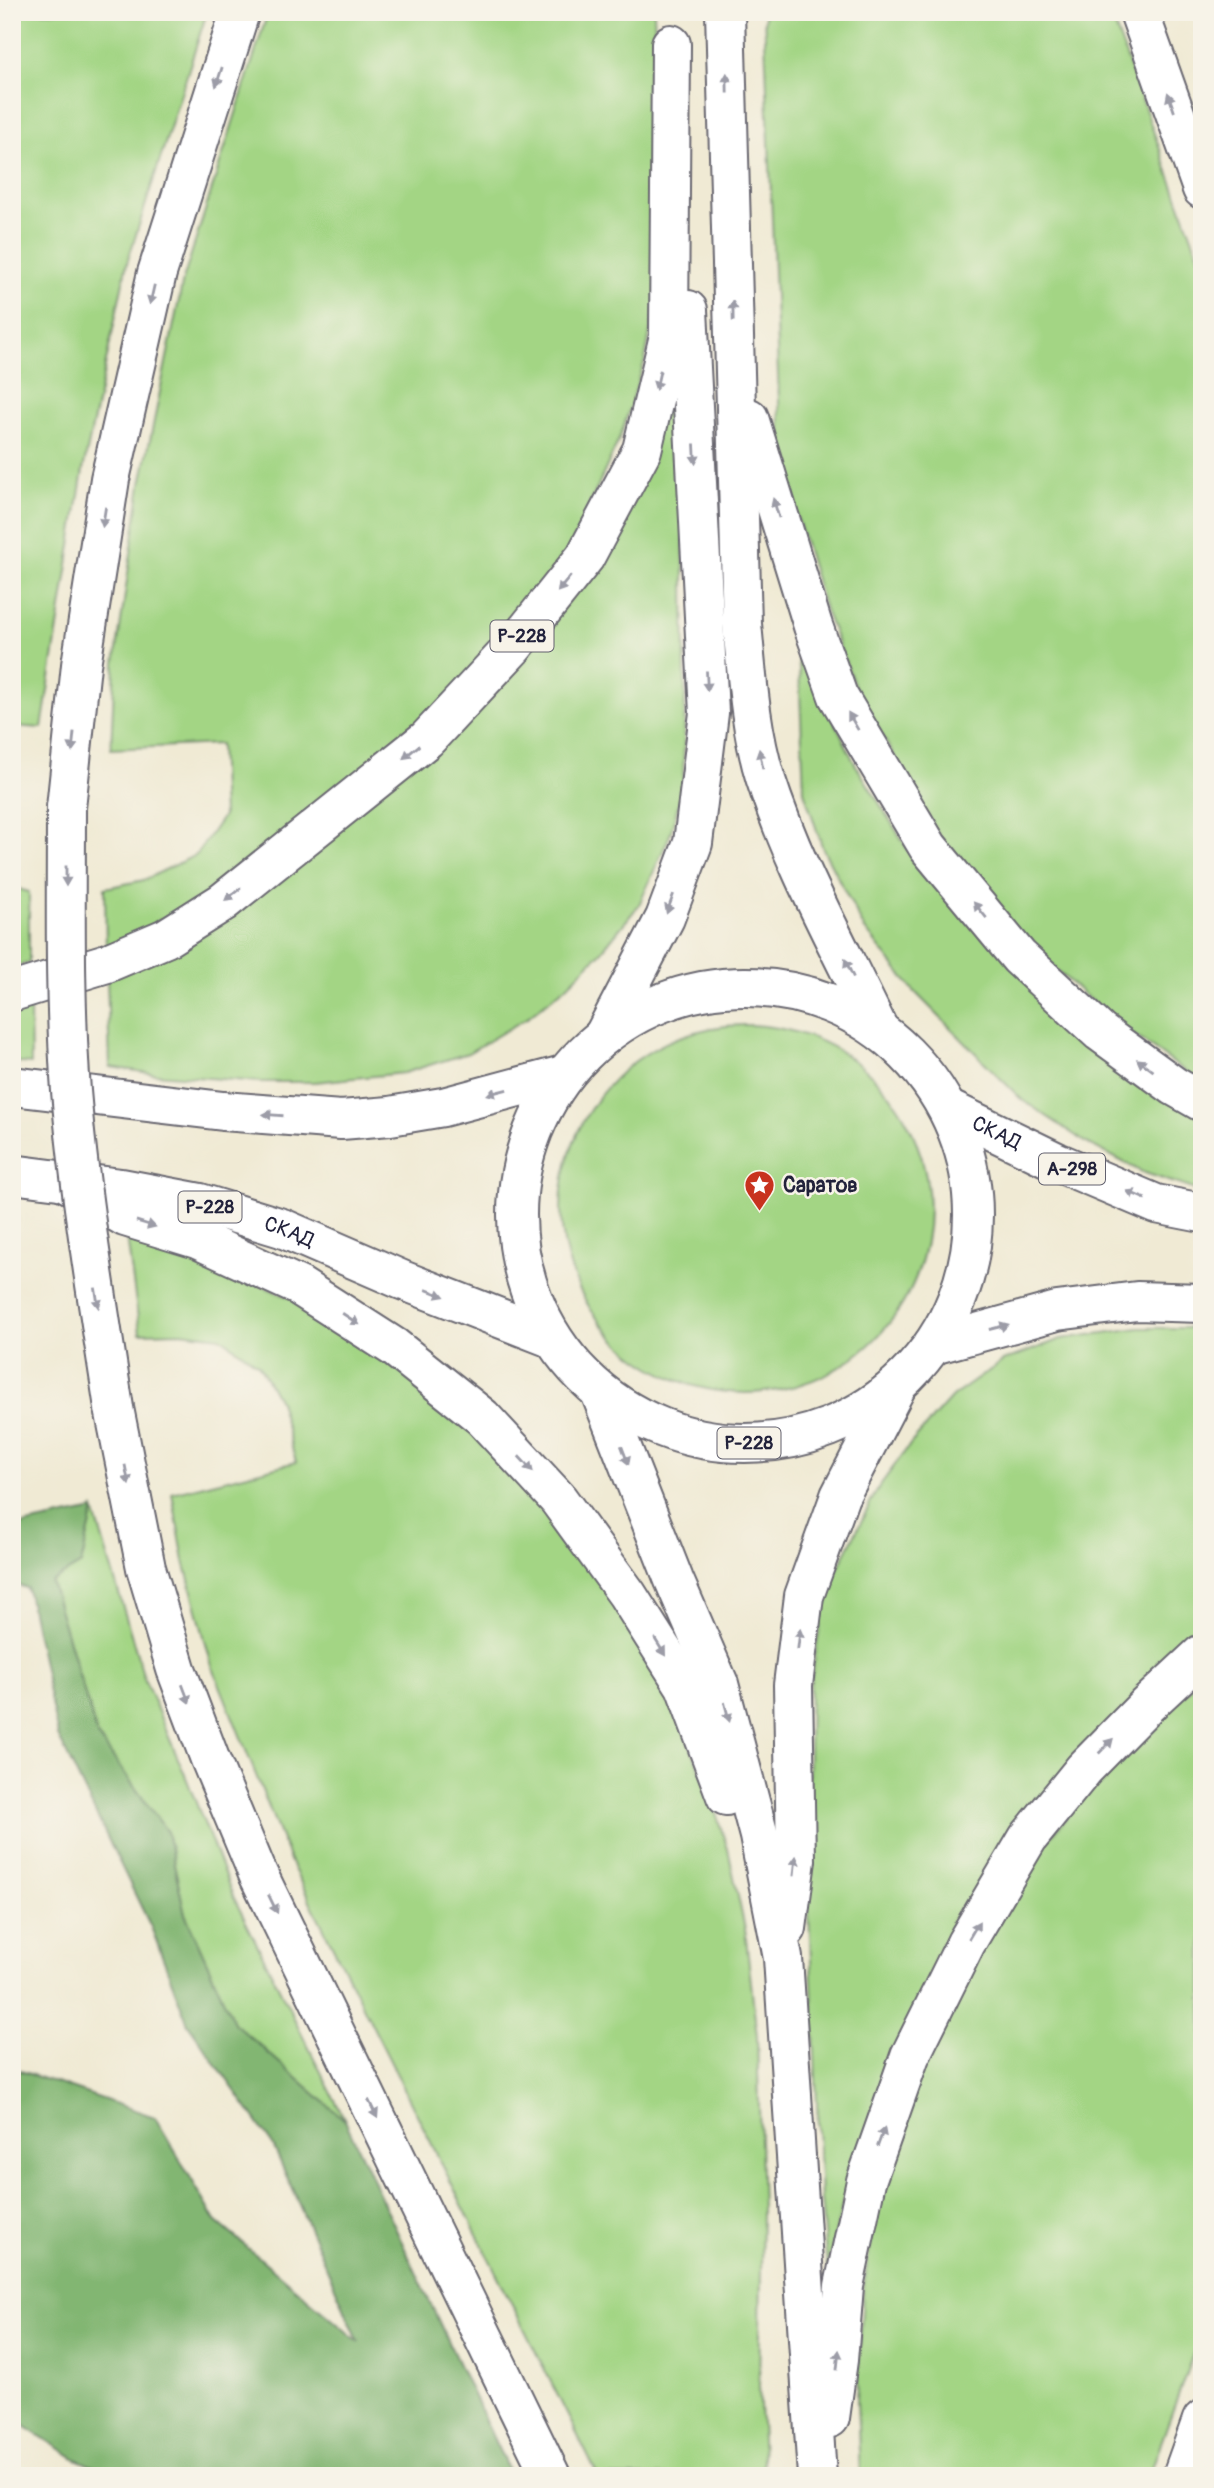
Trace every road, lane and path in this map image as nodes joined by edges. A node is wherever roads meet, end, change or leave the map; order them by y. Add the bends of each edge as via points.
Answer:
1 (240, 12) edge
2 (725, 12) edge
3 (1139, 12) edge
4 (671, 28) edge
5 (1202, 189) edge
6 (734, 370) junction
7 (12, 992) edge
8 (878, 1030) junction
9 (604, 1035) junction
10 (563, 1075) junction
11 (12, 1086) edge
12 (1202, 1102) edge
13 (948, 1110) junction
14 (12, 1174) edge
15 (64, 1181) junction
16 (1202, 1213) edge
17 (1202, 1303) edge
18 (551, 1338) junction
19 (933, 1345) junction
20 (897, 1386) junction
21 (600, 1392) junction
22 (1202, 1654) edge
23 (783, 1958) junction
24 (1202, 2420) edge
25 (551, 2476) edge
26 (820, 2476) edge
27 (1182, 2476) edge

1 -> 25 main road, bridge via 157,273 110,479 81,665 66,808 66,965 71,1090 93,1274 146,1568 176,1669 210,1759 258,1874
6 -> 2 main road, Р-228
5 -> 3 main road
4 -> 7 main road, Р-228 via 669,336 642,450 585,557 514,646 427,739 223,902 166,937 119,958
4 -> 9 main road, Р-228 via 709,713 693,842 665,918
8 -> 6 main road, Р-228 via 790,848 764,774 742,624
12 -> 6 main road via 1100,1032 1019,957 929,847 838,696
8 - 9 main road, Р-228 via 810,997 756,987 692,993 660,1003
8 - 13 main road, Р-228 via 918,1066
9 - 10 main road, Р-228
10 -> 11 main road, Р-228 via 443,1107 341,1120
10 - 18 main road, Р-228 via 531,1132 520,1173 516,1216 520,1258 532,1300
16 -> 13 main road, СКАД / А-298 via 1156,1204
13 - 19 main road, Р-228 via 964,1147 973,1229 967,1270 954,1308
14 - 15 main road, СКАД / Р-228
15 -> 18 main road, СКАД / Р-228 via 200,1203 282,1228
15 -> 23 main road via 125,1217 197,1239 299,1286 394,1347 482,1417 558,1499 627,1594 685,1686
19 -> 17 main road via 1056,1311 1137,1301
18 - 21 main road, Р-228
19 - 20 main road, Р-228
20 - 21 main road, Р-228 via 836,1425 767,1443 696,1438 662,1428
23 -> 20 main road via 796,1860 793,1685 804,1596 840,1496
21 -> 23 main road via 719,1684 759,1836
26 -> 22 main road via 844,2286 866,2182 910,2056 966,1943 1028,1838 1084,1769
23 - 26 main road
24 - 27 main road

